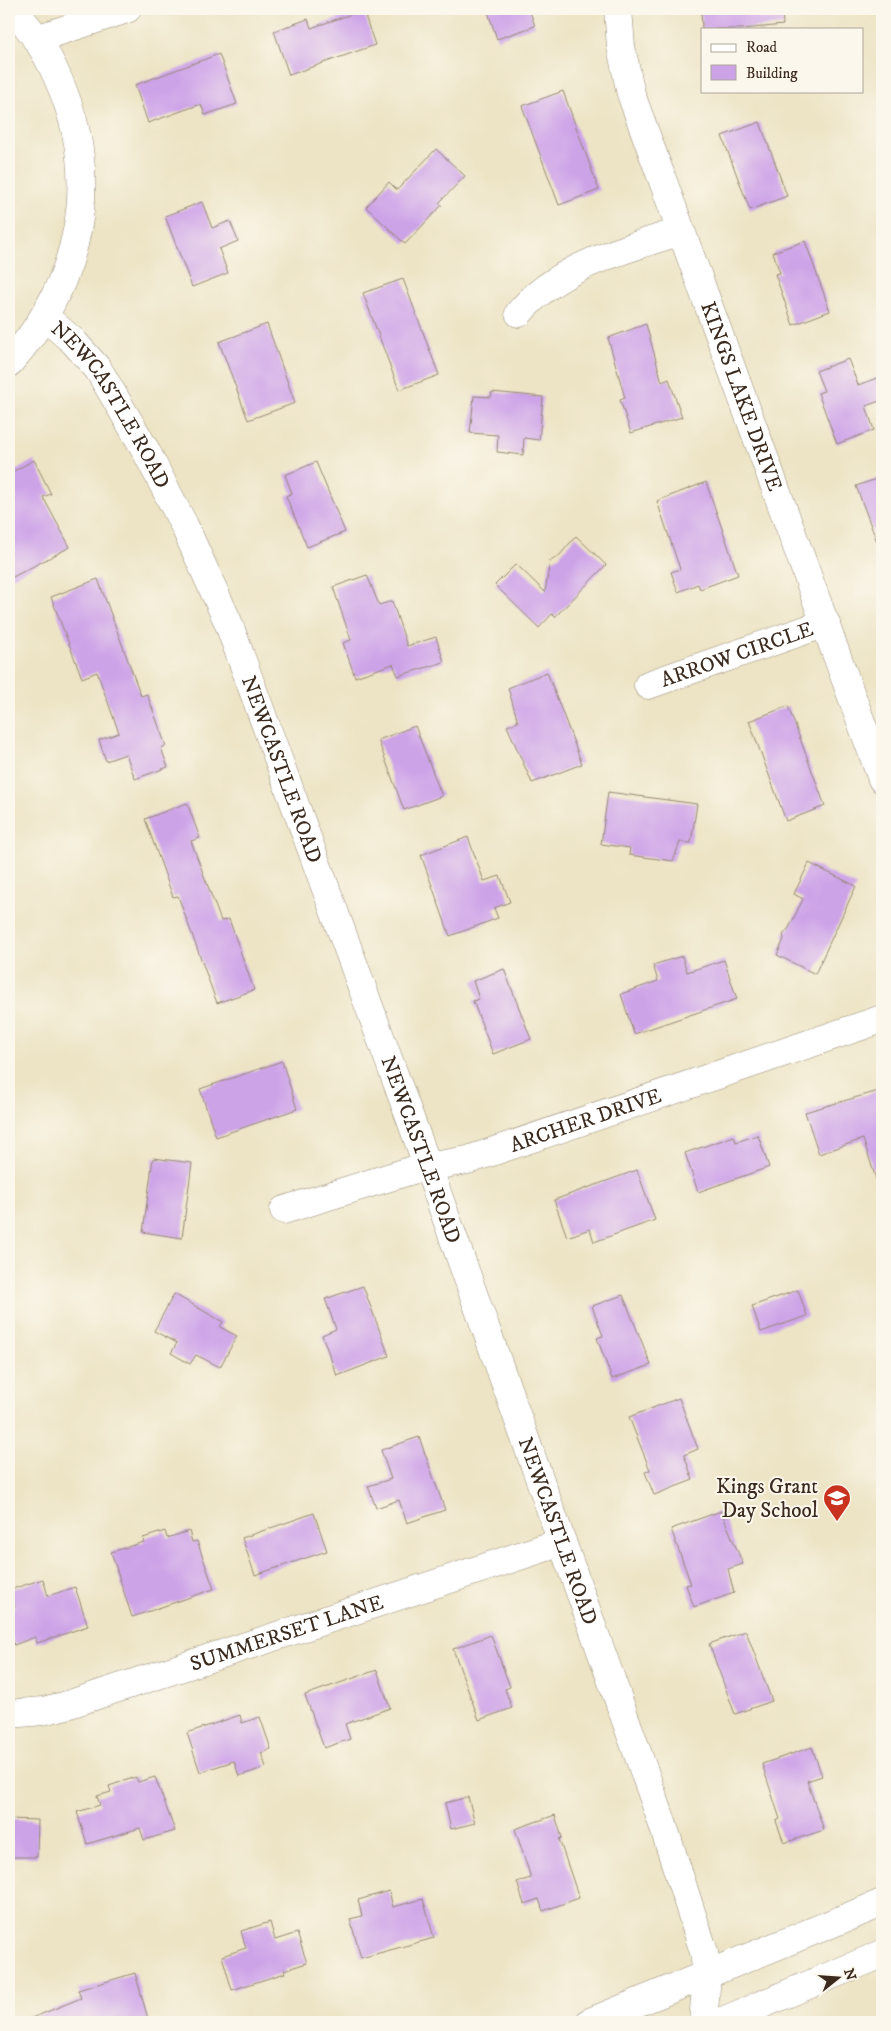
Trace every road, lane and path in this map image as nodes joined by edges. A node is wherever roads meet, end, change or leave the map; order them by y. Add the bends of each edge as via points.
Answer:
1 (11, 9) edge
2 (127, 9) edge
3 (618, 9) edge
4 (36, 39) junction
5 (681, 231) junction
6 (520, 313) dead end
7 (45, 317) junction
8 (9, 364) edge
9 (826, 623) junction
10 (648, 685) dead end
11 (882, 779) edge
12 (882, 1019) edge
13 (428, 1167) junction
14 (284, 1210) dead end
15 (562, 1542) junction
16 (9, 1714) edge
17 (882, 1903) edge
18 (882, 1954) edge
19 (707, 1976) junction
20 (590, 2022) edge
21 (703, 2022) edge
22 (720, 2022) edge

1 - 4 street
2 - 4 street
3 - 5 street, KINGS LAKE DRIVE via 621,47 631,94
4 - 7 street via 68,102 79,147 82,186 79,226 69,264
5 - 6 street via 623,250 557,278 533,297
5 - 9 street, KINGS LAKE DRIVE
7 - 8 street
7 - 13 street, NEWCASTLE ROAD via 98,369 145,449 188,533 228,622 266,721
9 - 10 street, ARROW CIRCLE
9 - 11 street, KINGS LAKE DRIVE
12 - 13 street, ARCHER DRIVE via 468,1160
13 - 14 street, ARCHER DRIVE
13 - 15 street, NEWCASTLE ROAD
15 - 16 street, SUMMERSET LANE via 67,1705
15 - 19 street, NEWCASTLE ROAD via 660,1816 704,1952
17 - 19 street
18 - 22 street
19 - 20 street
19 - 21 street, NEWCASTLE ROAD

